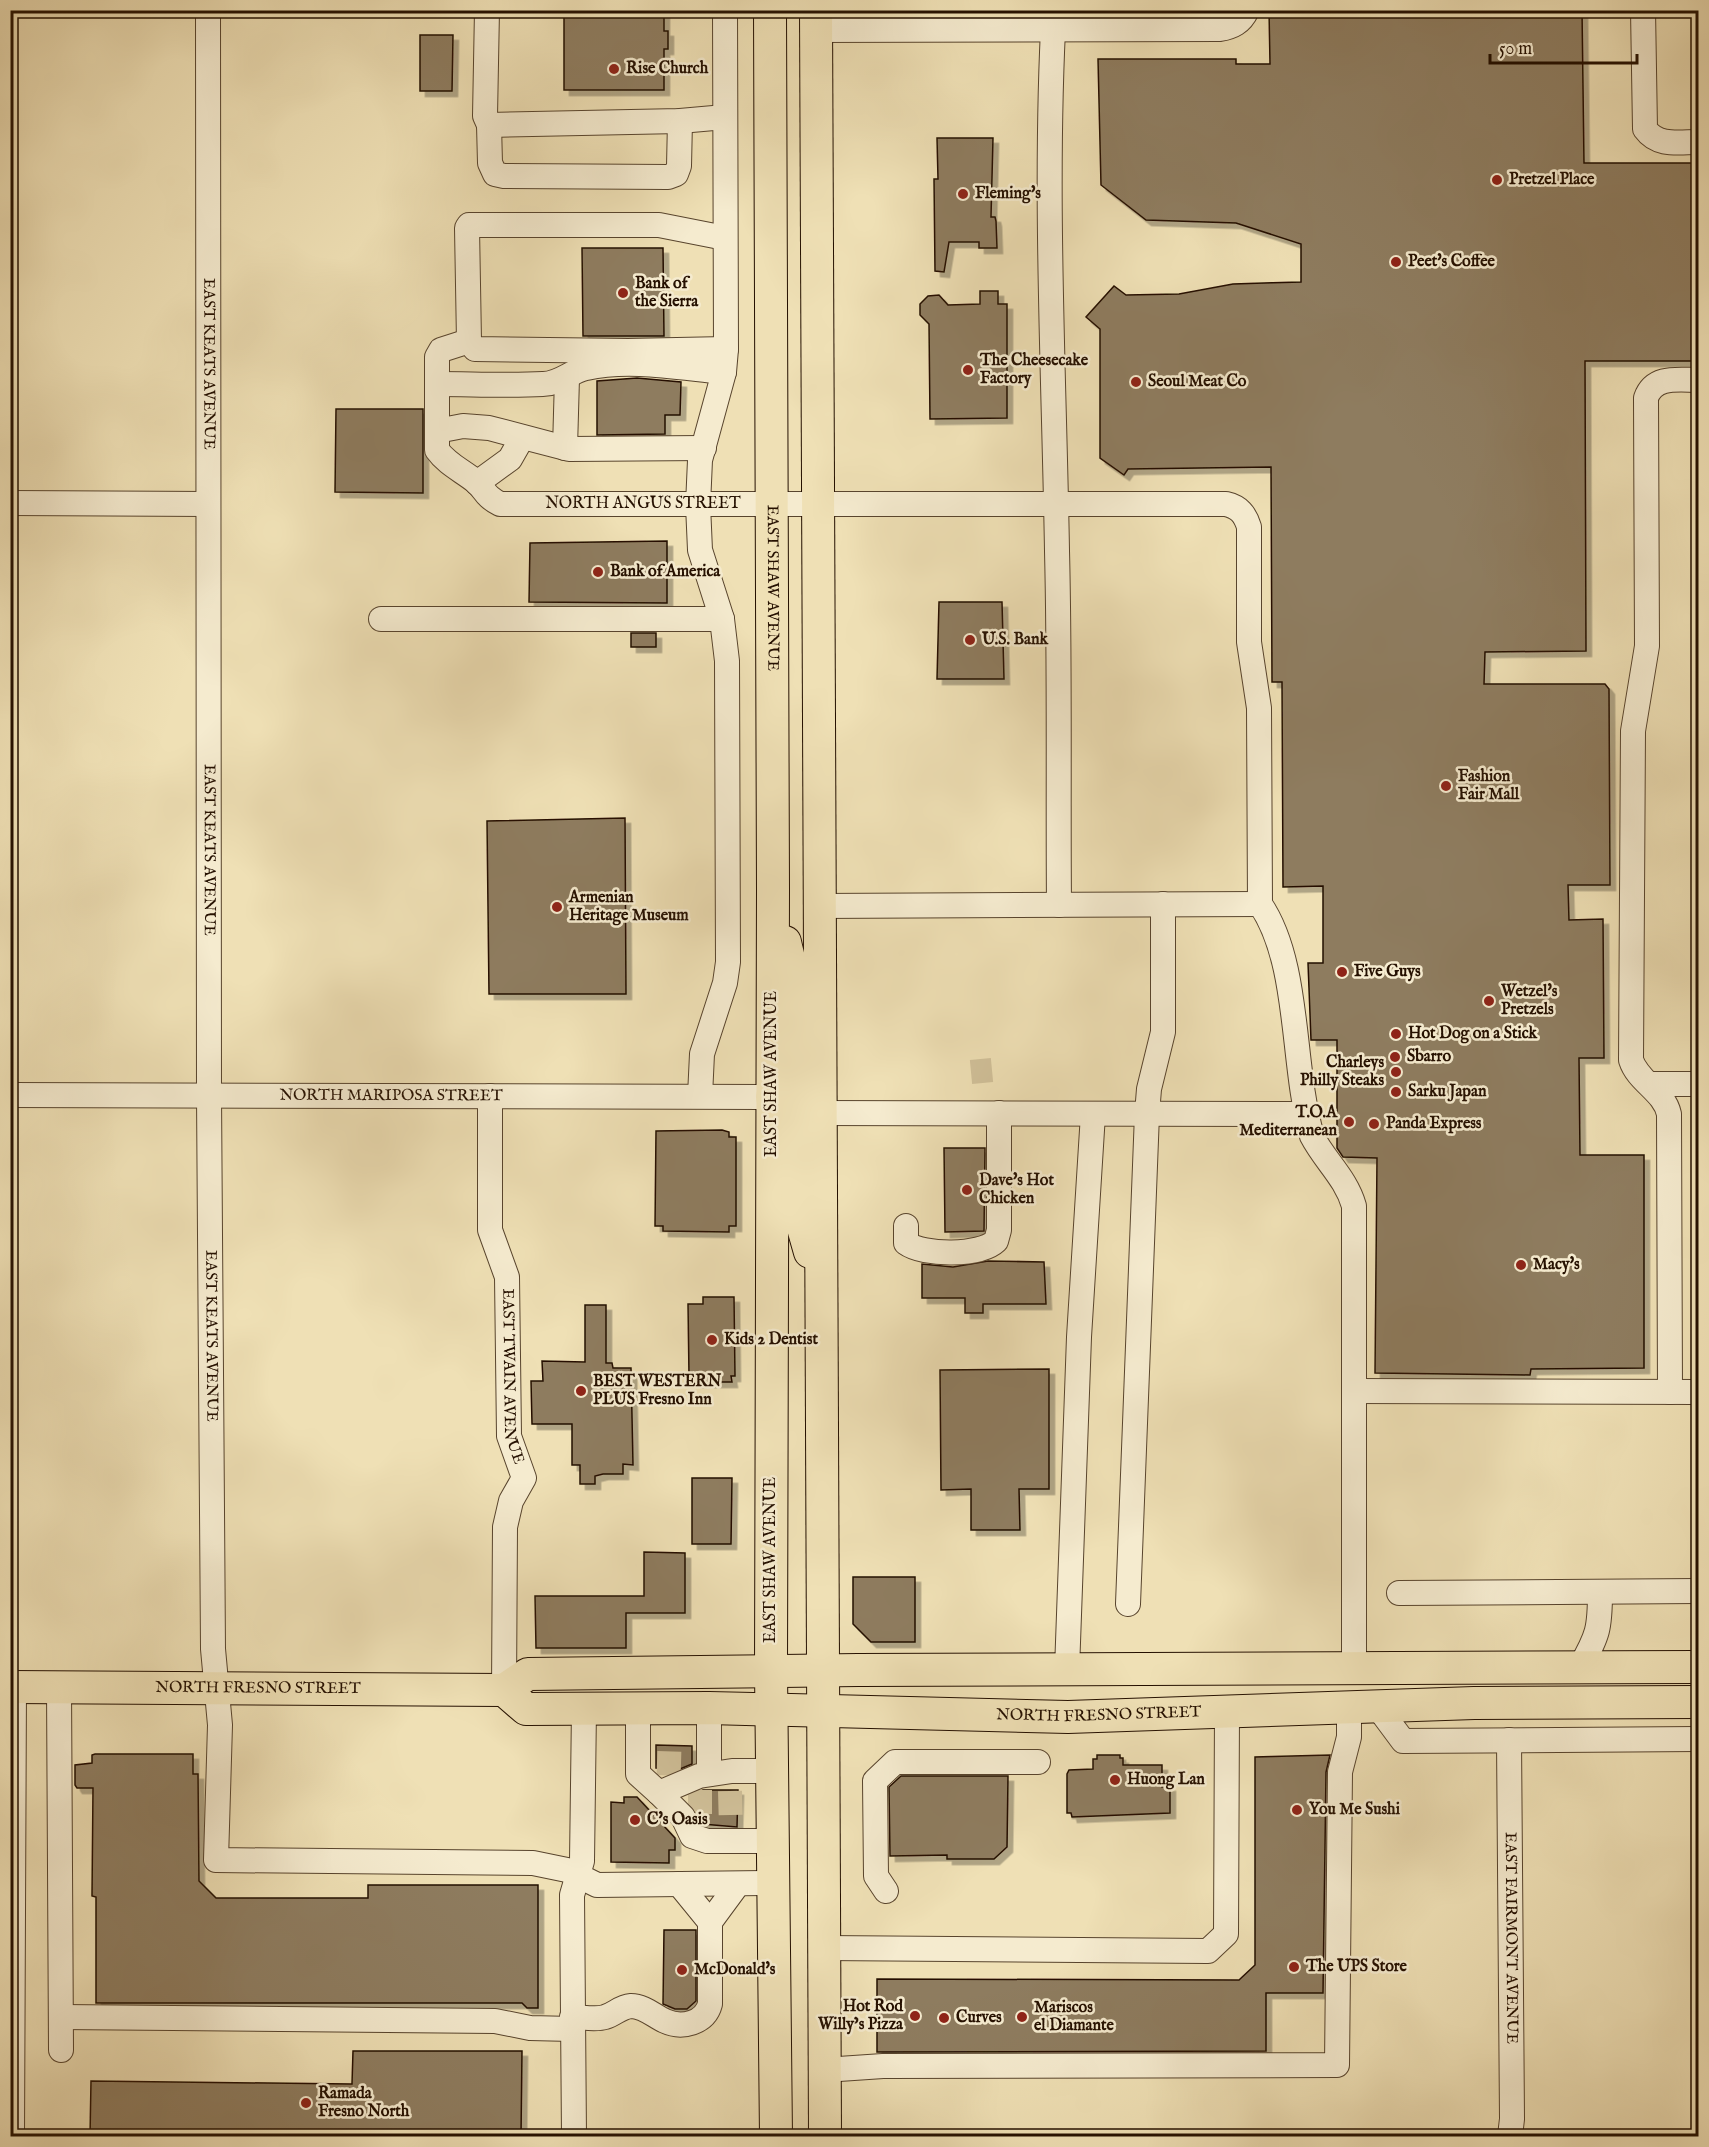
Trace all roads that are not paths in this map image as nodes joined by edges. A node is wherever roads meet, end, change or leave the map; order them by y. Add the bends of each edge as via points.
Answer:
1 (208, 10) edge
2 (487, 10) edge
3 (725, 10) edge
4 (770, 10) edge
5 (1247, 10) edge
6 (1643, 10) edge
7 (816, 20) edge
8 (1053, 20) edge
9 (725, 117) junction
10 (680, 121) junction
11 (489, 125) junction
12 (1698, 142) edge
13 (725, 238) junction
14 (469, 341) junction
15 (725, 361) junction
16 (567, 378) junction
17 (1698, 380) edge
18 (437, 384) junction
19 (437, 431) junction
20 (522, 438) junction
21 (565, 448) junction
22 (704, 448) junction
23 (477, 483) junction
24 (10, 503) edge
25 (208, 504) junction
26 (771, 504) junction
27 (817, 504) junction
28 (1056, 504) junction
29 (698, 505) junction
30 (381, 619) dead end
31 (722, 619) junction
32 (773, 889) junction
33 (1163, 904) junction
34 (1260, 904) junction
35 (1059, 905) junction
36 (818, 906) junction
37 (1649, 1084) junction
38 (1698, 1084) edge
39 (10, 1095) edge
40 (209, 1095) junction
41 (490, 1096) junction
42 (700, 1096) junction
43 (772, 1096) junction
44 (819, 1113) junction
45 (999, 1113) junction
46 (1093, 1114) junction
47 (1147, 1114) junction
48 (1307, 1114) junction
49 (906, 1226) dead end
50 (821, 1288) junction
51 (1355, 1391) junction
52 (1670, 1392) junction
53 (1698, 1392) edge
54 (1698, 1591) edge
55 (1600, 1592) junction
56 (1399, 1593) dead end
57 (1128, 1604) dead end
58 (1580, 1667) junction
59 (1698, 1667) edge
60 (1068, 1670) junction
61 (1354, 1670) junction
62 (771, 1671) junction
63 (824, 1671) junction
64 (12, 1687) edge
65 (59, 1687) junction
66 (217, 1689) junction
67 (504, 1690) junction
68 (1698, 1702) edge
69 (1363, 1707) junction
70 (584, 1708) junction
71 (638, 1708) junction
72 (709, 1708) junction
73 (771, 1711) junction
74 (1227, 1712) junction
75 (823, 1713) junction
76 (1698, 1739) edge
77 (1509, 1740) junction
78 (1038, 1762) dead end
79 (772, 1771) junction
80 (709, 1772) junction
81 (659, 1793) junction
82 (772, 1841) junction
83 (578, 1878) junction
84 (772, 1883) junction
85 (680, 1884) junction
86 (738, 1884) junction
87 (886, 1891) dead end
88 (710, 1922) junction
89 (824, 1948) junction
90 (61, 2017) junction
91 (572, 2023) junction
92 (61, 2050) dead end
93 (824, 2070) junction
94 (12, 2136) edge
95 (574, 2136) edge
96 (776, 2136) edge
97 (825, 2136) edge
98 (1510, 2136) edge

1 - 25 street, EAST KEATS AVENUE
2 - 11 street via 485,116
3 - 9 street
4 - 26 main road, EAST SHAW AVENUE
5 - 8 street via 1232,27 1220,29
6 - 12 street via 1645,129 1661,142
7 - 8 street
7 - 27 main road
8 - 28 street
9 - 10 street
9 - 13 street
10 - 11 street
10 - 11 street via 680,166 676,174 668,177 495,174 490,163
13 - 14 street via 659,225 469,225
13 - 15 street
14 - 15 street via 475,349 628,351
14 - 18 street, NORTH ANGUS STREET via 441,350 437,357
15 - 16 street via 611,365 584,368
15 - 22 street
16 - 18 street via 546,384
16 - 21 street
17 - 37 street via 1661,381 1649,390 1646,398 1647,646 1633,731 1632,1060 1638,1074
18 - 19 street, NORTH ANGUS STREET
19 - 20 street via 463,426 489,428
19 - 23 street, NORTH ANGUS STREET via 437,450 445,461
20 - 21 street
20 - 23 street via 510,459
21 - 22 street
22 - 29 street via 698,473
23 - 29 street, NORTH ANGUS STREET via 486,497 500,504
24 - 25 street
25 - 40 street, EAST KEATS AVENUE
26 - 27 street, NORTH ANGUS STREET
26 - 29 street, NORTH ANGUS STREET
26 - 32 main road, EAST SHAW AVENUE
27 - 28 street, NORTH ANGUS STREET
27 - 36 main road
28 - 34 street, NORTH ANGUS STREET via 1226,504 1240,510 1246,518 1249,642 1259,708
28 - 35 street
29 - 31 street via 700,550
30 - 31 street
31 - 42 street via 727,661 728,962 702,1054
32 - 43 main road, EAST SHAW AVENUE
32 - 44 main road via 795,986 796,1080 805,1102
33 - 34 street
33 - 35 street
33 - 47 street via 1163,1032
34 - 48 street via 1282,949
35 - 36 street
36 - 44 main road
37 - 38 street
37 - 52 street via 1664,1101 1669,1114
39 - 40 street, NORTH MARIPOSA STREET
40 - 41 street, NORTH MARIPOSA STREET
40 - 66 street, EAST KEATS AVENUE via 213,1649
41 - 42 street, NORTH MARIPOSA STREET
41 - 67 street, EAST TWAIN AVENUE via 490,1230 507,1276 509,1436 524,1478 511,1501 506,1527
42 - 43 street, NORTH MARIPOSA STREET
43 - 50 main road via 792,1106 796,1116 798,1210
43 - 62 main road, EAST SHAW AVENUE
44 - 45 street
44 - 50 main road
45 - 46 street
45 - 49 street via 996,1241 981,1251 922,1251 906,1243
46 - 47 street
46 - 60 street via 1079,1349
47 - 48 street
47 - 57 street
48 - 51 street via 1317,1146 1348,1187 1354,1206
50 - 63 main road
51 - 52 street
51 - 61 street
52 - 53 street
54 - 55 street
55 - 56 street
55 - 58 street via 1600,1627
58 - 59 main road
58 - 61 main road
60 - 61 main road
60 - 63 main road
61 - 74 main road via 1329,1687 1251,1691 1239,1695
62 - 63 main road
62 - 67 main road via 528,1674
62 - 73 main road, EAST SHAW AVENUE
63 - 75 main road
64 - 65 main road, NORTH FRESNO STREET
64 - 94 street
65 - 66 main road, NORTH FRESNO STREET
65 - 90 street
66 - 67 main road, NORTH FRESNO STREET
66 - 83 street, EAST KEATS AVENUE via 220,1725 216,1860 533,1863 560,1868
67 - 70 main road, NORTH FRESNO STREET via 526,1708
68 - 69 main road, NORTH FRESNO STREET
69 - 74 main road, NORTH FRESNO STREET
69 - 77 street via 1403,1741
69 - 93 street via 1348,1737 1340,1772 1337,2065 895,2066
70 - 71 main road, NORTH FRESNO STREET
70 - 83 street via 582,1861
71 - 72 main road, NORTH FRESNO STREET
71 - 81 street via 647,1758 639,1774
72 - 73 main road, NORTH FRESNO STREET
72 - 80 street
73 - 75 main road, NORTH FRESNO STREET
73 - 79 main road, EAST SHAW AVENUE
74 - 75 main road, NORTH FRESNO STREET via 1068,1717
74 - 89 street via 1226,1934 1208,1951
75 - 89 main road
76 - 77 street
77 - 98 street, EAST FAIRMONT AVENUE
78 - 87 street via 895,1762 875,1781 876,1876
79 - 80 street
79 - 82 main road, EAST SHAW AVENUE
80 - 81 street
81 - 82 street via 683,1817 692,1836 716,1834
82 - 84 main road, EAST SHAW AVENUE
83 - 85 street via 597,1885
83 - 91 street via 572,1894
84 - 86 street
84 - 96 main road, EAST SHAW AVENUE
85 - 86 street
85 - 88 street
86 - 88 street
88 - 91 street via 708,2012 699,2021 667,2023 632,2006 604,2018
89 - 93 main road
90 - 91 street via 495,2021 530,2028
90 - 92 street
91 - 95 street
93 - 97 main road

